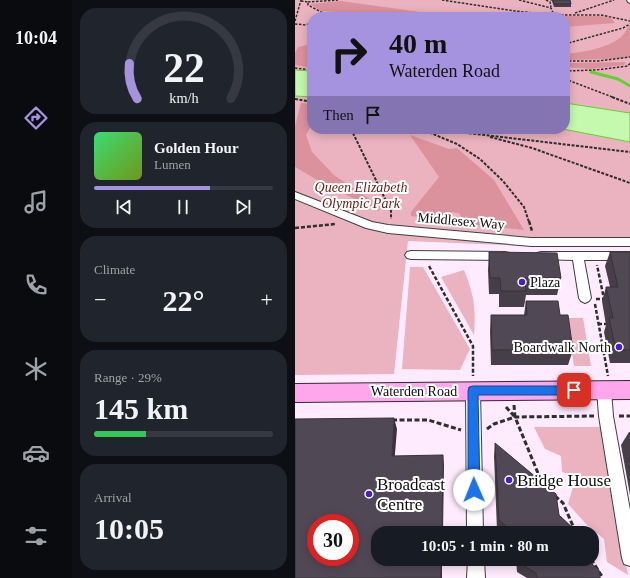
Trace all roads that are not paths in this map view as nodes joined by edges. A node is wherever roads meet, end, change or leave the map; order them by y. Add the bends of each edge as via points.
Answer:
1 (295, 196) edge
2 (630, 242) edge
3 (411, 255) dead end
4 (516, 256) edge
5 (531, 256) edge
6 (578, 256) junction
7 (630, 256) edge
8 (585, 298) dead end
9 (606, 383) junction
10 (473, 385) junction
11 (630, 390) edge
12 (295, 393) edge
13 (475, 526) edge
14 (630, 558) edge
15 (476, 566) edge
16 (476, 578) edge

1 - 2 street, Middlesex Way via 353,219 388,229 531,242
3 - 4 street
5 - 6 street
6 - 7 street
6 - 8 street
9 - 10 street, Waterden Road
9 - 11 street, Waterden Road
9 - 14 street via 607,416
10 - 12 street, Waterden Road
10 - 13 street
15 - 16 street

